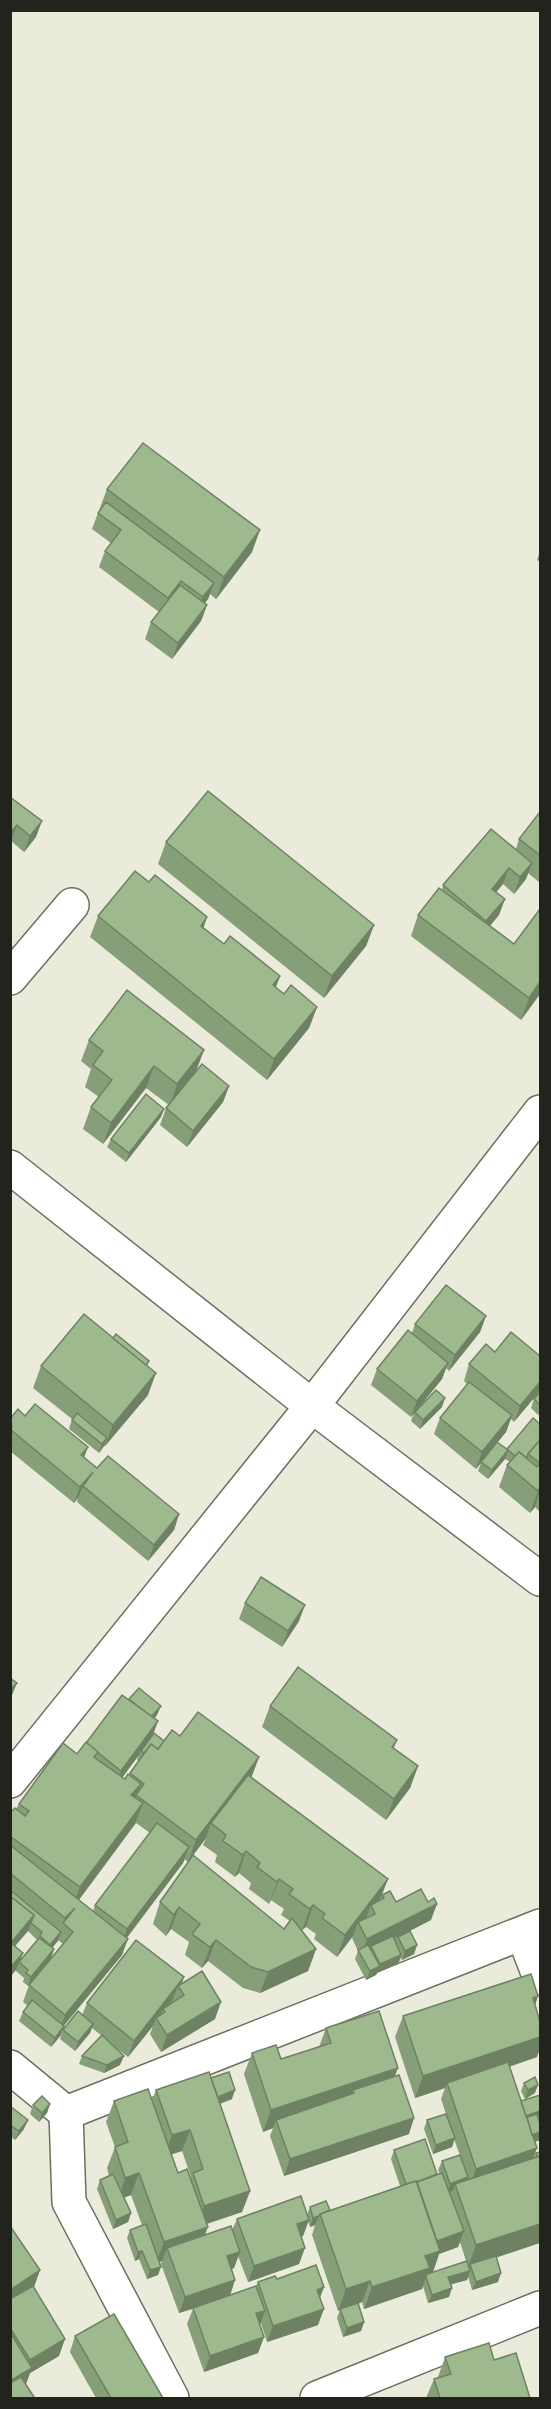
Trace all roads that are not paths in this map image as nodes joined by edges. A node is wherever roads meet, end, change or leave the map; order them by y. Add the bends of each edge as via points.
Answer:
1 (72, 905) dead end
2 (10, 978) edge
3 (540, 1112) edge
4 (10, 1167) edge
5 (312, 1406) junction
6 (540, 1579) edge
7 (10, 1781) edge
8 (532, 1930) edge
9 (540, 1978) edge
10 (10, 2067) edge
11 (66, 2113) junction
12 (540, 2308) edge
13 (172, 2398) edge
14 (317, 2398) edge

1 - 2 street
3 - 5 street
4 - 5 street
5 - 6 street
5 - 7 street
8 - 9 street
8 - 11 street
10 - 11 street
11 - 13 street via 69,2202
12 - 14 street

